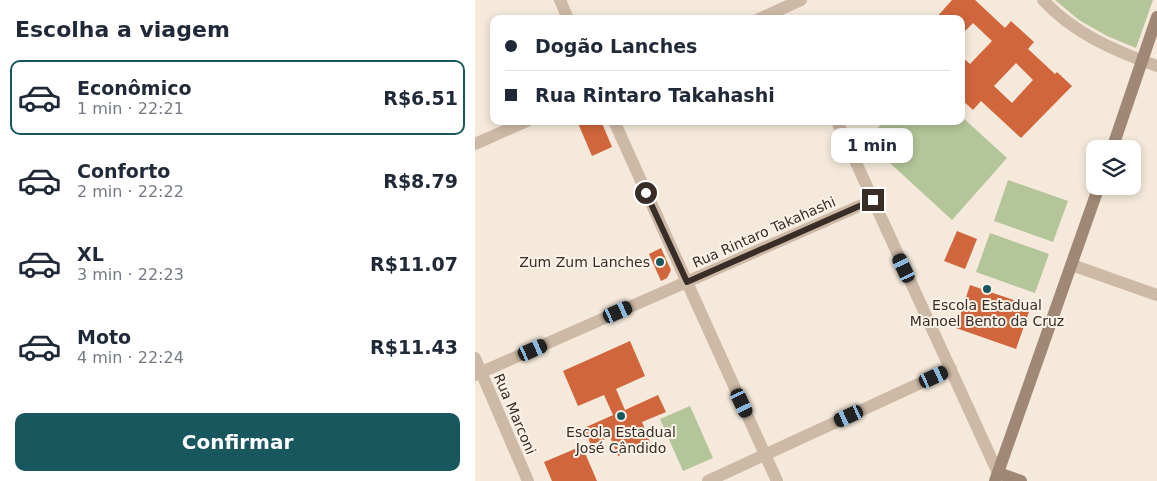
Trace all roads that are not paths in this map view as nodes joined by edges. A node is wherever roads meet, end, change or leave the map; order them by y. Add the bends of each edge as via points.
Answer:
1 (560, 0) edge
2 (801, 0) edge
3 (1043, 0) edge
4 (786, 9) edge
5 (567, 15) edge
6 (770, 15) edge
7 (1157, 17) edge
8 (1141, 60) junction
9 (1157, 66) edge
10 (518, 125) edge
11 (615, 125) edge
12 (839, 125) edge
13 (1115, 140) edge
14 (475, 144) edge
15 (1096, 195) edge
16 (873, 200) junction
17 (1072, 266) junction
18 (687, 282) junction
19 (1157, 295) edge
20 (475, 358) edge
21 (951, 369) junction
22 (478, 374) edge
23 (765, 455) junction
24 (996, 477) edge
25 (528, 481) edge
26 (708, 481) edge
27 (777, 481) edge
28 (1021, 481) edge

1 - 5 street
2 - 4 street
3 - 8 street via 1077,28 1108,47
4 - 6 street
7 - 8 street
8 - 9 street
8 - 13 street
10 - 14 street
11 - 18 street
12 - 16 street
15 - 17 street
16 - 18 street, Rua Rintaro Takahashi
16 - 21 street
17 - 19 street
17 - 24 street
18 - 22 street, Rua Rintaro Takahashi
18 - 23 street
20 - 22 street, Rua Marconi
21 - 23 street
21 - 24 street
22 - 25 street, Rua Marconi
23 - 26 street
23 - 27 street
24 - 28 street

